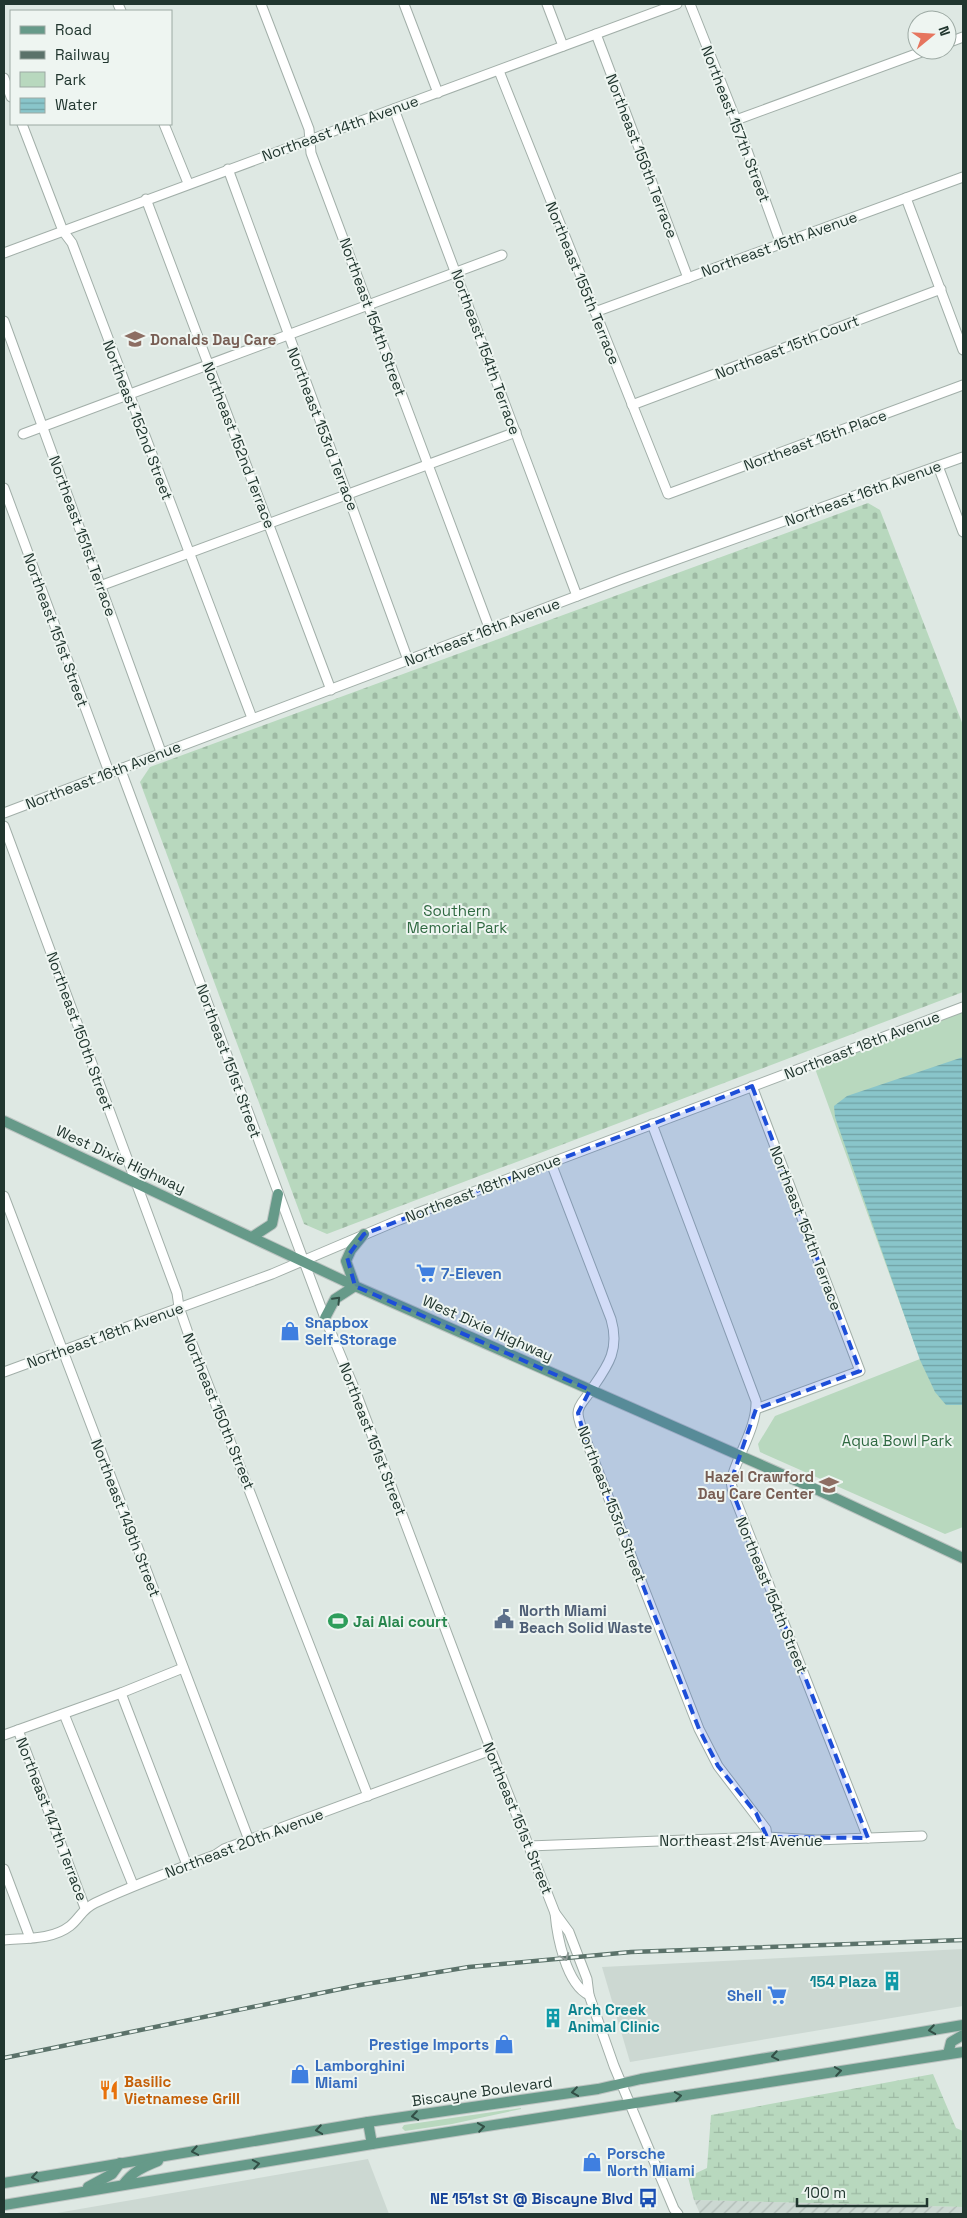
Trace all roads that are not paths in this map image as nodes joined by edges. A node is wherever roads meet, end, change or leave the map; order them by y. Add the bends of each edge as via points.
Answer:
1 (261, 4) edge
2 (404, 4) edge
3 (547, 4) edge
4 (677, 4) edge
5 (690, 4) edge
6 (596, 34) junction
7 (564, 46) junction
8 (907, 57) edge
9 (499, 71) junction
10 (4, 78) edge
11 (438, 92) junction
12 (10, 94) edge
13 (394, 109) junction
14 (736, 120) junction
15 (22, 125) edge
16 (164, 125) edge
17 (310, 139) junction
18 (228, 169) junction
19 (963, 177) edge
20 (188, 184) junction
21 (906, 198) junction
22 (146, 199) junction
23 (63, 231) junction
24 (781, 244) junction
25 (4, 253) edge
26 (502, 254) dead end
27 (456, 272) junction
28 (688, 278) junction
29 (941, 289) junction
30 (368, 304) junction
31 (595, 312) junction
32 (4, 321) edge
33 (287, 335) junction
34 (963, 350) edge
35 (208, 364) junction
36 (963, 385) edge
37 (128, 394) junction
38 (632, 405) junction
39 (43, 426) junction
40 (516, 432) junction
41 (22, 434) dead end
42 (963, 457) edge
43 (427, 465) junction
44 (938, 466) junction
45 (4, 488) edge
46 (348, 494) junction
47 (668, 494) joint
48 (269, 524) junction
49 (963, 532) edge
50 (190, 553) junction
51 (100, 586) junction
52 (577, 596) junction
53 (490, 630) junction
54 (408, 660) junction
55 (331, 690) junction
56 (252, 718) junction
57 (161, 752) junction
58 (120, 768) junction
59 (109, 772) junction
60 (4, 813) edge
61 (4, 826) edge
62 (963, 1007) edge
63 (752, 1086) junction
64 (4, 1121) edge
65 (652, 1124) junction
66 (551, 1162) junction
67 (136, 1183) junction
68 (278, 1194) junction
69 (4, 1196) edge
70 (364, 1234) junction
71 (252, 1237) junction
72 (304, 1261) junction
73 (355, 1286) junction
74 (179, 1308) junction
75 (325, 1318) junction
76 (62, 1351) junction
77 (4, 1372) edge
78 (590, 1390) junction
79 (756, 1409) junction
80 (738, 1457) junction
81 (963, 1558) edge
82 (183, 1668) junction
83 (121, 1693) junction
84 (64, 1714) junction
85 (18, 1730) junction
86 (4, 1736) edge
87 (490, 1750) junction
88 (368, 1796) junction
89 (922, 1836) dead end
90 (767, 1837) junction
91 (868, 1838) junction
92 (249, 1840) junction
93 (529, 1846) junction
94 (187, 1865) junction
95 (4, 1869) edge
96 (133, 1885) junction
97 (85, 1908) junction
98 (555, 1913) junction
99 (30, 1938) junction
100 (4, 1940) edge
101 (589, 1995) junction
102 (963, 2025) edge
103 (963, 2035) edge
104 (963, 2052) edge
105 (948, 2054) junction
106 (624, 2084) junction
107 (630, 2105) junction
108 (368, 2122) junction
109 (372, 2144) junction
110 (170, 2155) junction
111 (120, 2163) junction
112 (4, 2183) edge
113 (123, 2185) junction
114 (73, 2194) junction
115 (4, 2205) edge
116 (676, 2213) edge

1 - 17 street, Northeast 154th Street
2 - 11 street
3 - 7 street
4 - 6 street, Northeast 14th Avenue
5 - 14 street, Northeast 157th Street
6 - 7 street, Northeast 14th Avenue
6 - 28 street, Northeast 156th Terrace
7 - 9 street, Northeast 14th Avenue
8 - 14 street
9 - 11 street, Northeast 14th Avenue
9 - 31 street, Northeast 155th Terrace
10 - 12 street
11 - 13 street, Northeast 14th Avenue
13 - 17 street, Northeast 14th Avenue
13 - 27 street, Northeast 154th Terrace
14 - 24 street, Northeast 157th Street
15 - 23 street, Northeast 152nd Street
16 - 20 street
17 - 18 street, Northeast 14th Avenue
17 - 30 street, Northeast 154th Street via 311,153
18 - 20 street, Northeast 14th Avenue
18 - 33 street, Northeast 153rd Terrace
19 - 21 street, Northeast 15th Avenue
20 - 22 street, Northeast 14th Avenue
21 - 24 street, Northeast 15th Avenue
21 - 29 street
22 - 23 street, Northeast 14th Avenue
22 - 35 street, Northeast 152nd Terrace
23 - 25 street, Northeast 14th Avenue
23 - 37 street, Northeast 152nd Street via 72,243
24 - 28 street, Northeast 15th Avenue
26 - 27 street
27 - 30 street
27 - 40 street, Northeast 154th Terrace
28 - 31 street, Northeast 15th Avenue
29 - 34 street
29 - 38 street, Northeast 15th Court
30 - 33 street
30 - 43 street, Northeast 154th Street
31 - 38 street, Northeast 155th Terrace
32 - 39 street, Northeast 151st Terrace
33 - 35 street
33 - 46 street, Northeast 153rd Terrace
35 - 37 street
35 - 48 street, Northeast 152nd Terrace
36 - 47 street, Northeast 15th Place
37 - 39 street
37 - 50 street, Northeast 152nd Street
38 - 47 street, Northeast 155th Terrace
39 - 41 street
39 - 51 street, Northeast 151st Terrace
40 - 43 street
40 - 52 street, Northeast 154th Terrace
42 - 44 street, Northeast 16th Avenue
43 - 46 street
43 - 53 street, Northeast 154th Street
44 - 49 street
44 - 52 street, Northeast 16th Avenue
45 - 59 street, Northeast 151st Street
46 - 48 street
46 - 54 street, Northeast 153rd Terrace
48 - 50 street
48 - 55 street, Northeast 152nd Terrace
50 - 51 street
50 - 56 street, Northeast 152nd Street
51 - 57 street, Northeast 151st Terrace
52 - 53 street, Northeast 16th Avenue
53 - 54 street, Northeast 16th Avenue
54 - 55 street, Northeast 16th Avenue
55 - 56 street, Northeast 16th Avenue
56 - 57 street, Northeast 16th Avenue
57 - 58 street, Northeast 16th Avenue
58 - 59 street, Northeast 16th Avenue
58 - 68 street, Northeast 151st Street
59 - 60 street, Northeast 16th Avenue
61 - 67 street, Northeast 150th Street
62 - 63 street, Northeast 18th Avenue
63 - 65 street, Northeast 18th Avenue
63 - 79 street, Northeast 154th Terrace via 860,1371
64 - 67 main road, West Dixie Highway
65 - 66 street, Northeast 18th Avenue
65 - 79 street via 754,1395
66 - 70 street, Northeast 18th Avenue
66 - 78 street, Northeast 153rd Street via 615,1336 614,1348 600,1378
67 - 71 main road, West Dixie Highway
67 - 74 street, Northeast 150th Street via 177,1293
68 - 71 main road via 272,1224
68 - 72 street, Northeast 151st Street
69 - 76 street, Northeast 149th Street
70 - 72 street, Northeast 18th Avenue
70 - 73 main road via 346,1261
71 - 72 main road, West Dixie Highway
72 - 73 main road, West Dixie Highway
72 - 74 street, Northeast 18th Avenue
72 - 75 street, Northeast 151st Street
75 -> 73 main road via 335,1299
73 - 78 main road, West Dixie Highway
74 - 76 street, Northeast 18th Avenue
74 - 88 street, Northeast 150th Street
75 - 87 street, Northeast 151st Street
76 - 77 street, Northeast 18th Avenue
76 - 82 street, Northeast 149th Street
78 - 80 main road, West Dixie Highway
78 - 90 street, Northeast 153rd Street via 578,1413 584,1435 698,1729 718,1766 766,1828
79 - 80 street, Northeast 154th Street
80 - 81 main road, West Dixie Highway
80 - 91 street, Northeast 154th Street via 731,1481 732,1493
82 - 83 street
82 - 92 street, Northeast 149th Street
83 - 84 street
83 - 94 street
84 - 85 street
84 - 96 street
85 - 86 street
85 - 97 street, Northeast 147th Terrace
87 - 88 street, Northeast 20th Avenue
87 - 93 street, Northeast 151st Street
88 - 92 street, Northeast 20th Avenue
89 - 91 street, Northeast 21st Avenue
90 - 91 street, Northeast 21st Avenue via 816,1840
90 - 93 street, Northeast 21st Avenue
92 - 94 street, Northeast 20th Avenue
93 - 98 street, Northeast 151st Street
94 - 96 street, Northeast 20th Avenue
95 - 99 street
96 - 97 street, Northeast 20th Avenue
97 - 99 street, Northeast 20th Avenue via 63,1931
98 - 101 street, Northeast 151st Street via 569,1932 587,1979
98 -> 101 street, Northeast 151st Street via 557,1937 574,1980
99 - 100 street, Northeast 20th Avenue
101 - 106 street, Northeast 151st Street via 614,2066
102 -> 106 main road, Biscayne Boulevard
103 - 105 main road via 951,2042
104 - 105 main road
107 -> 105 main road
106 - 107 street, Northeast 151st Street
106 -> 108 main road, Biscayne Boulevard
109 -> 107 main road
107 - 116 street, Northeast 151st Street
108 - 109 main road
108 -> 110 main road, Biscayne Boulevard
113 -> 109 main road
110 - 111 main road, Biscayne Boulevard
110 - 113 main road via 137,2170
111 -> 112 main road, Biscayne Boulevard
111 - 114 main road via 103,2181
113 - 114 main road
114 - 115 main road

